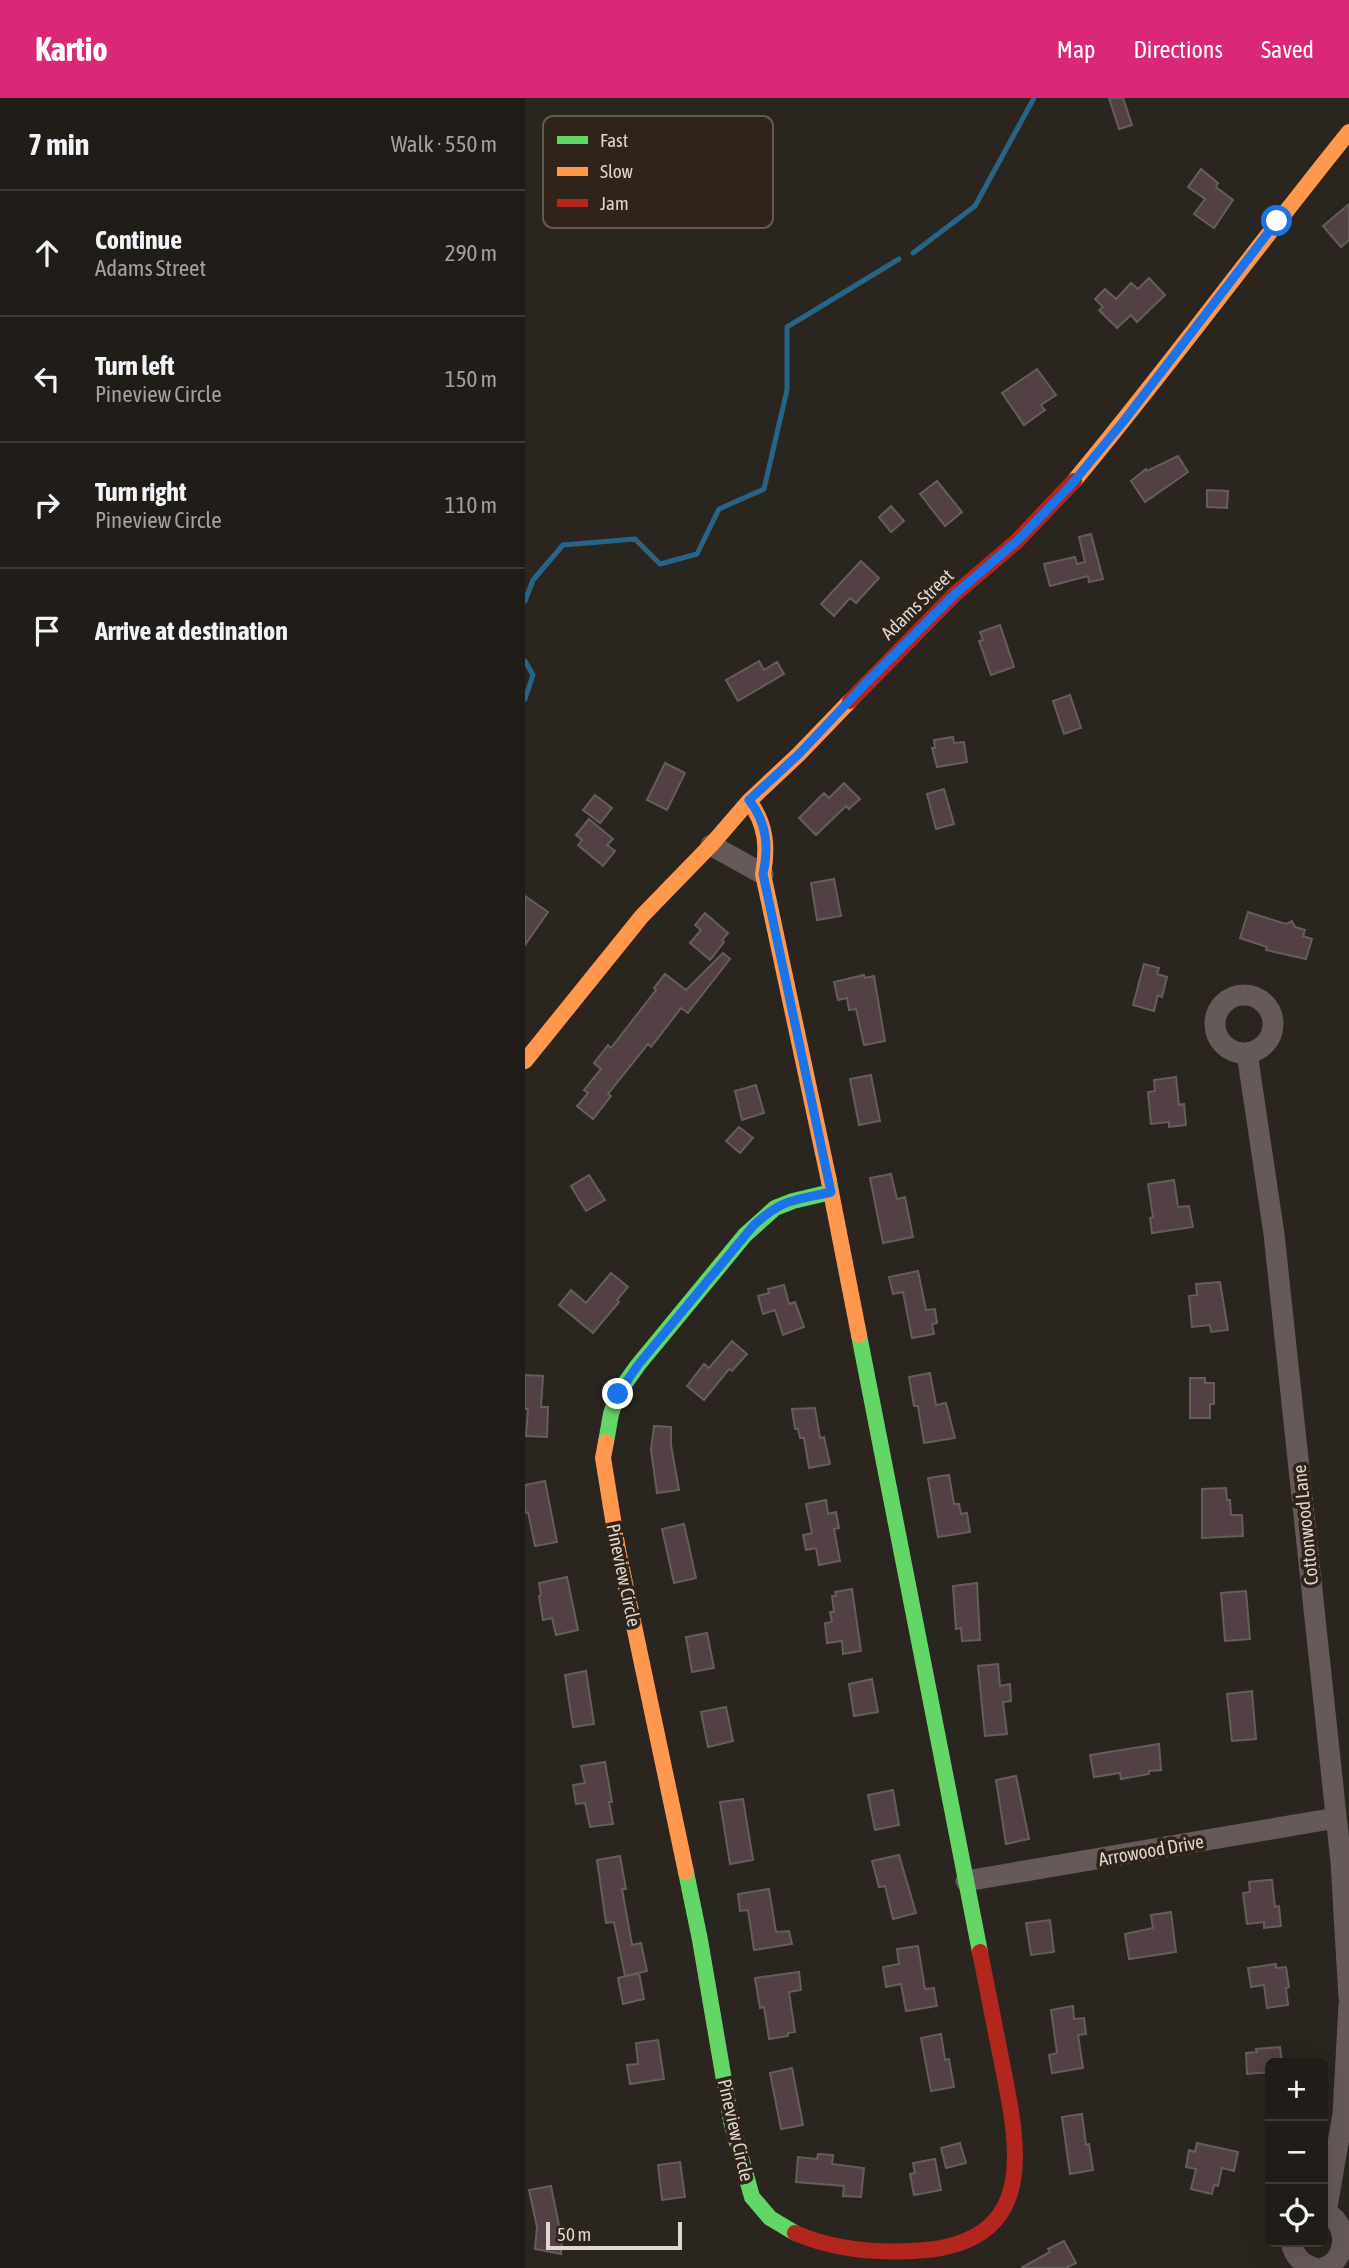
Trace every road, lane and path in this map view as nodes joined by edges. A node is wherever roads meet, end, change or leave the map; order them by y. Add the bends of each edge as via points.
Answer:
1 (1349, 132) edge
2 (749, 800) junction
3 (711, 845) junction
4 (763, 874) junction
5 (1247, 1053) dead end
6 (525, 1061) edge
7 (831, 1192) junction
8 (1336, 1818) junction
9 (966, 1881) junction
10 (1349, 1998) edge
11 (1349, 2005) edge
12 (1328, 2192) edge
13 (1328, 2215) edge
14 (1293, 2247) edge
15 (1315, 2268) edge
16 (1323, 2268) edge

1 - 2 street, Adams Street via 1070,486
2 - 3 street, Adams Street
2 - 4 street, Pineview Circle via 764,825 767,852
3 - 4 street
3 - 6 street, Adams Street via 642,916
4 - 7 street, Pineview Circle
5 - 8 street, Cottonwood Lane via 1275,1234
7 - 9 street, Pineview Circle
7 - 9 street, Pineview Circle via 786,1201 745,1235 618,1394 603,1458 740,2159 757,2206 803,2239 883,2254 936,2251 989,2229 1008,2198 1016,2167 1015,2129
8 - 9 street, Arrowood Drive
8 - 10 street, Cottonwood Lane
11 - 12 street via 1343,2114
13 - 16 street via 1340,2221 1348,2240 1340,2260
14 - 15 street via 1297,2258

